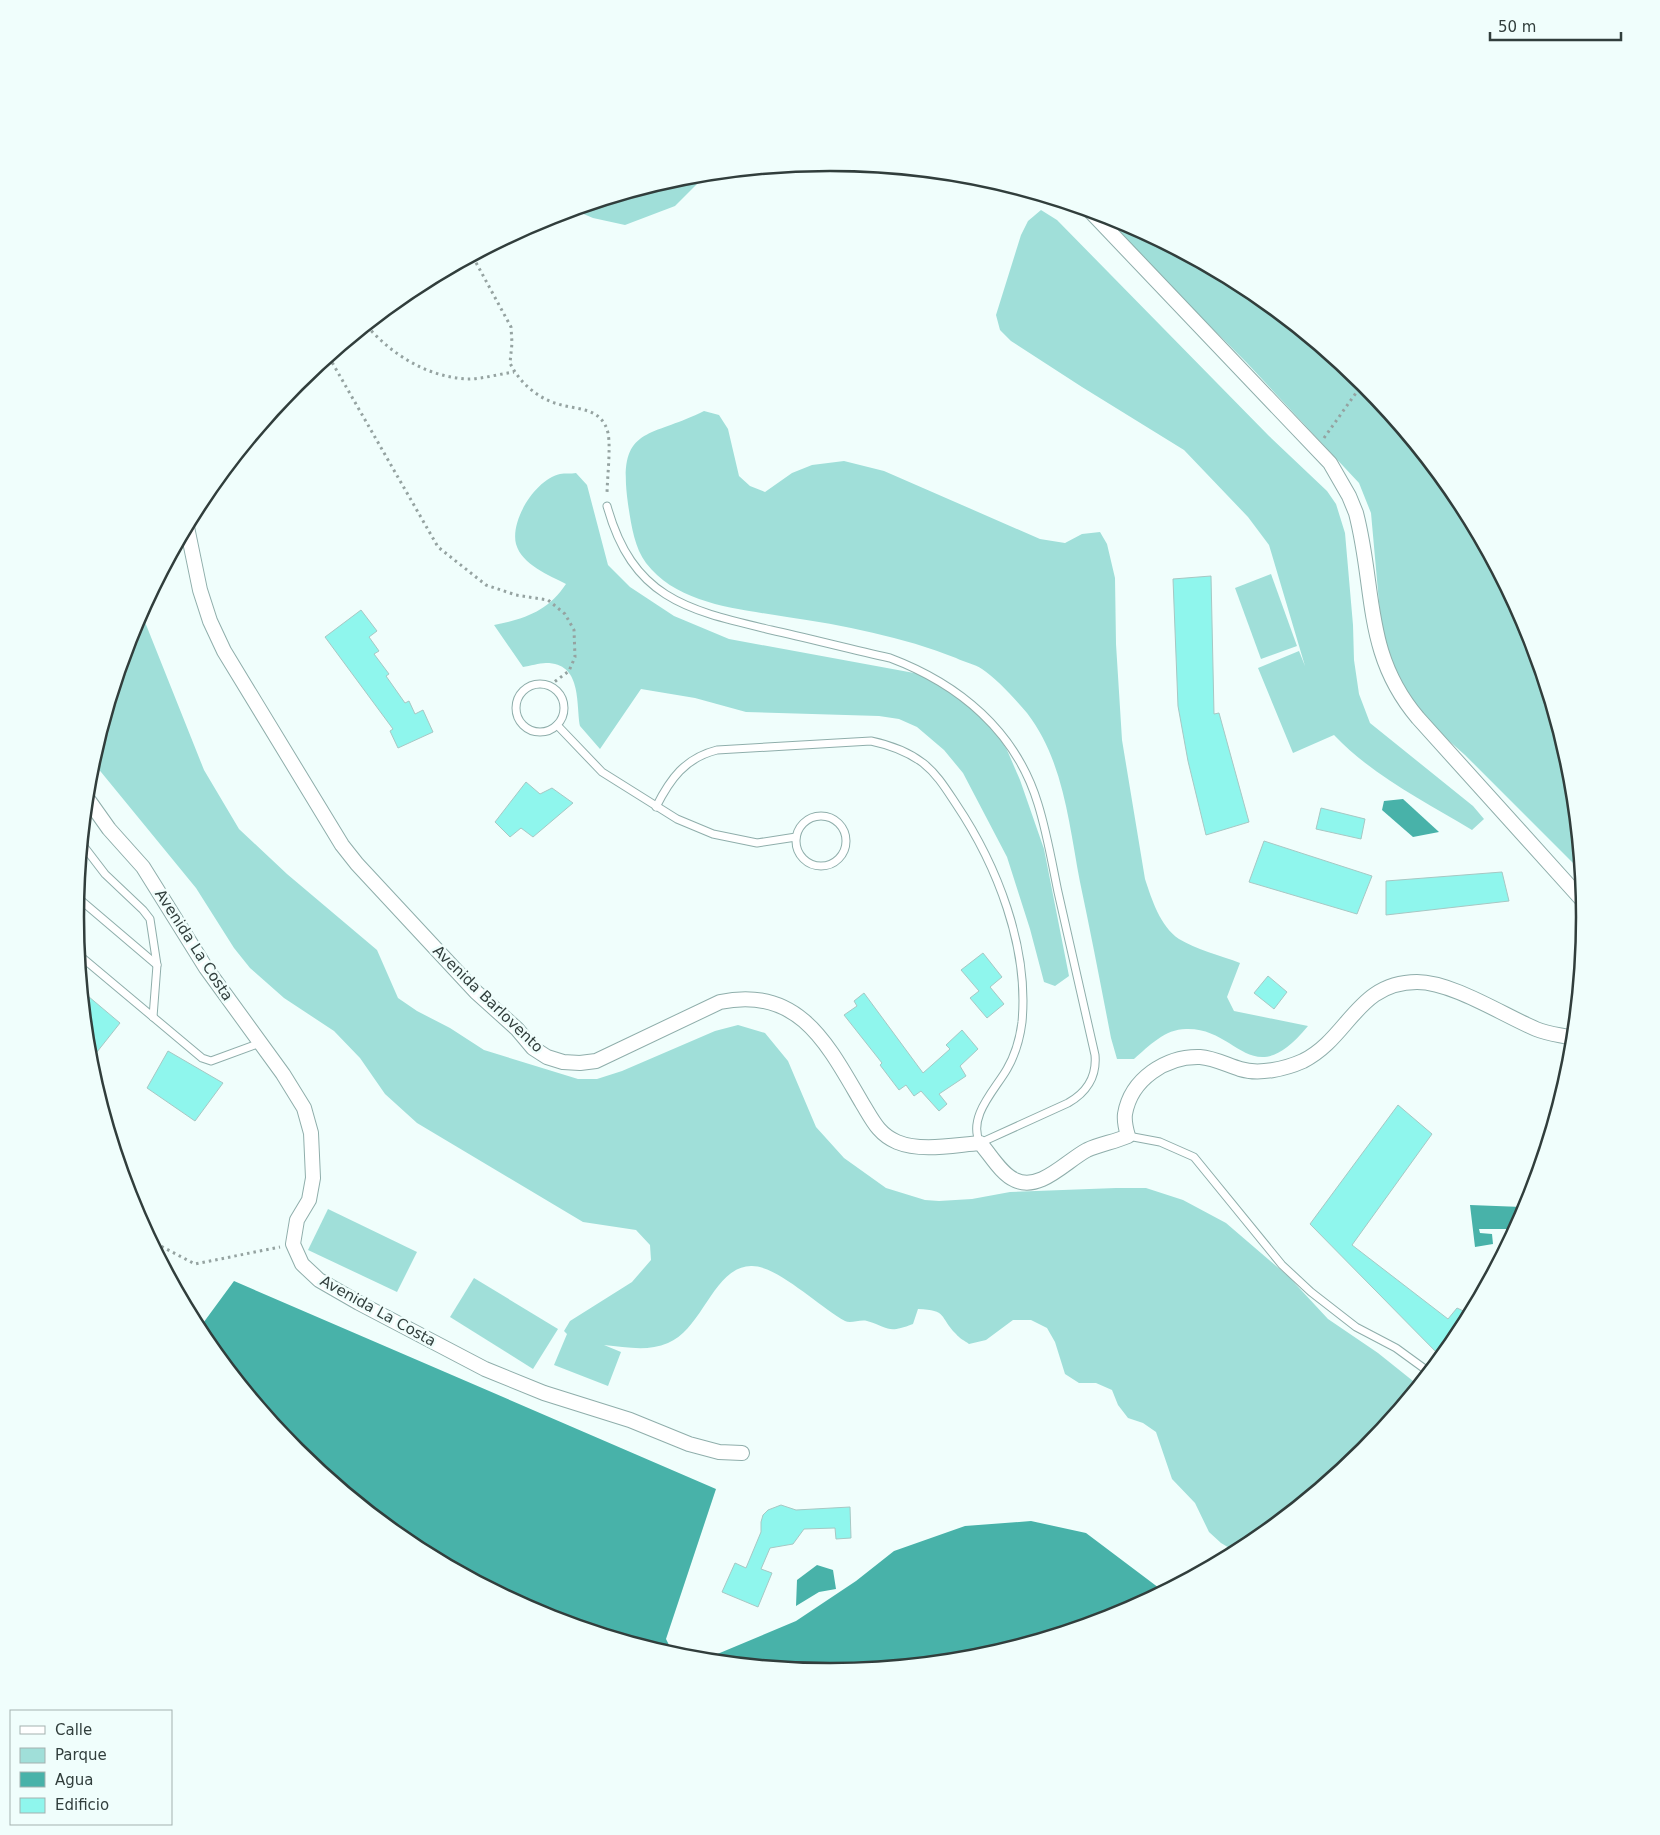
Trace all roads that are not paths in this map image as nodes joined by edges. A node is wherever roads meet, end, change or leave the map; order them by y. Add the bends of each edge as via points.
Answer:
1 (1101, 222) edge
2 (606, 506) road end
3 (189, 536) edge
4 (557, 725) junction
5 (92, 806) edge
6 (656, 807) junction
7 (796, 837) junction
8 (87, 850) edge
9 (1575, 893) edge
10 (84, 903) edge
11 (85, 961) edge
12 (157, 965) junction
13 (153, 1017) junction
14 (1566, 1036) edge
15 (261, 1043) junction
16 (1128, 1136) junction
17 (980, 1143) junction
18 (1424, 1369) edge
19 (742, 1453) dead end

1 - 9 street via 1317,448 1340,478 1361,532 1376,637 1387,672 1396,688 1418,718
2 - 17 lane via 626,554 648,581 676,602 708,615 890,658 915,667 975,706 1016,754 1038,803 1095,1066 1088,1086 1072,1101
3 - 17 street, Avenida Barlovento via 200,590 224,651 342,845 373,883 476,992 534,1048 555,1060 588,1062 604,1058 720,1002 764,1000 790,1010 813,1028 870,1119 891,1139 919,1147
4 - 4 lane via 550,731 531,731 523,726 518,718 518,700 530,686 540,684 557,691 564,708
4 - 6 lane via 602,772
5 - 15 street, Avenida La Costa via 144,867 206,968
6 - 7 lane via 713,834 757,843
6 - 17 lane via 670,780 681,768 717,750 871,741 904,751 933,772 970,825 989,860 1010,917 1020,977 1020,1035 1013,1058 980,1114 976,1135
7 - 7 lane via 800,856 816,866 835,862 846,846 842,826 825,816 806,820
8 - 12 lane via 105,874 150,919
10 - 12 lane
11 - 13 lane
12 - 13 lane
13 - 15 lane via 202,1058 211,1061
14 - 16 street via 1539,1030 1442,985 1404,983 1370,997 1356,1009 1331,1041 1312,1056 1290,1066 1267,1071 1243,1070 1198,1057 1181,1058 1157,1068 1138,1085 1130,1100 1124,1116
15 - 19 street, Avenida La Costa via 304,1108 311,1133 313,1178 309,1200 297,1220 293,1244 302,1264 319,1280 403,1328 544,1394 630,1420 689,1444 719,1452
16 - 17 street via 1085,1152 1032,1182 1018,1181 1009,1176
16 - 18 lane via 1160,1142 1194,1157 1282,1264 1311,1292 1356,1327 1396,1348

